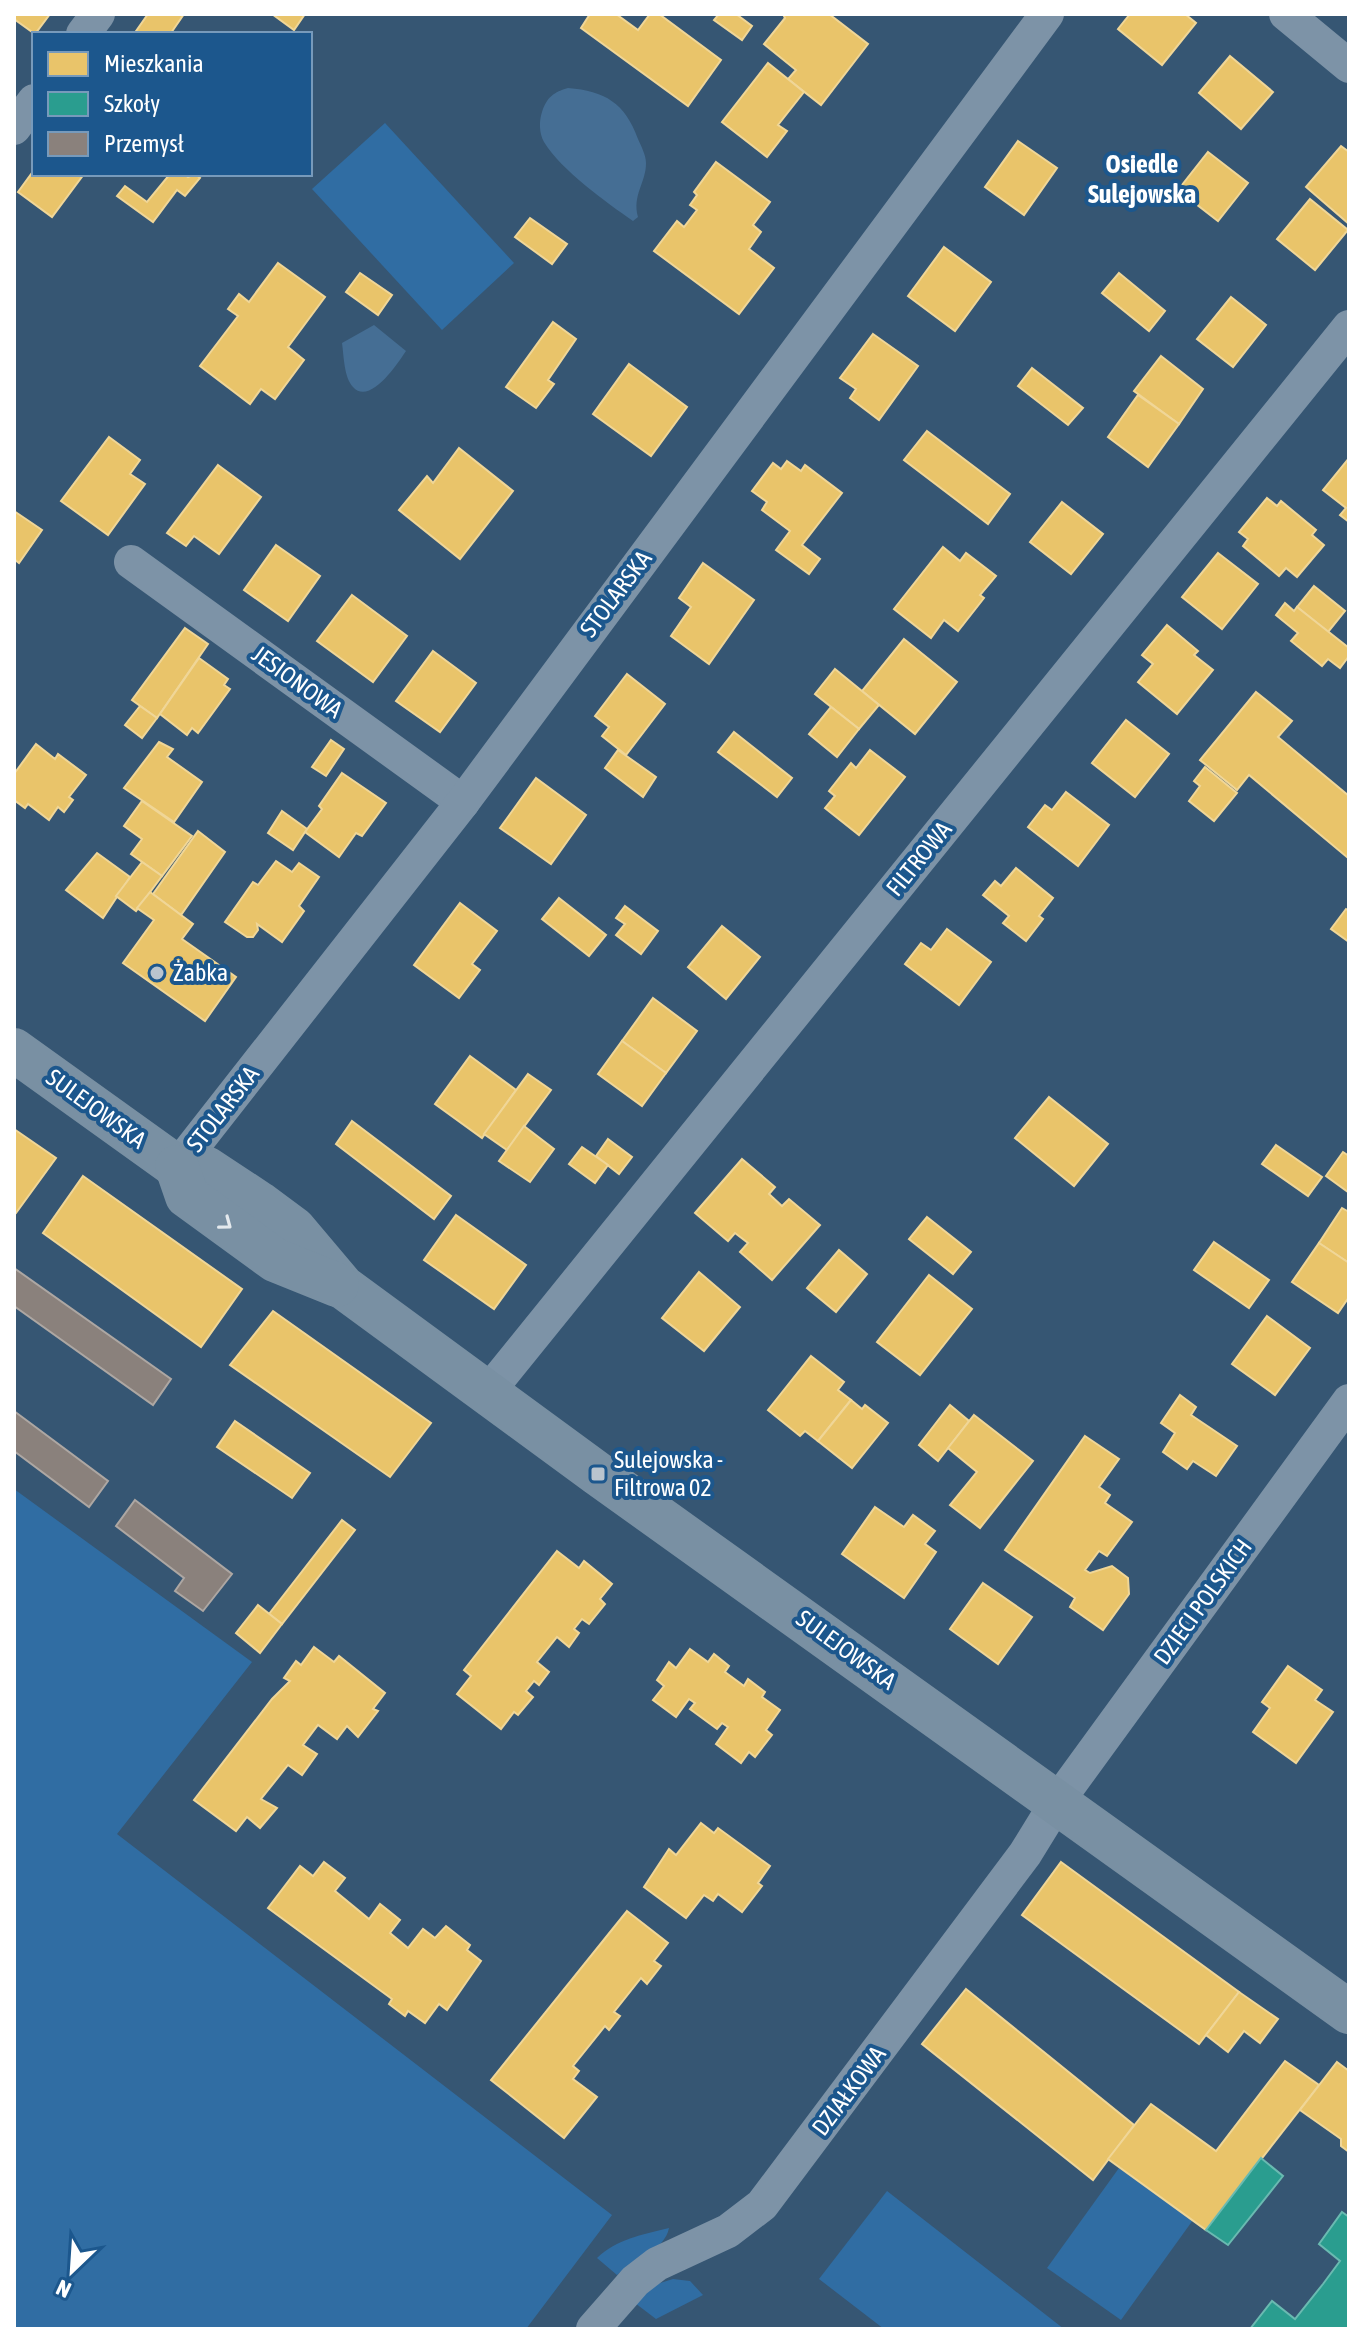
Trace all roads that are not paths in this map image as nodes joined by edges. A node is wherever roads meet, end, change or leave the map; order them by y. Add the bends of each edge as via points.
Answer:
1 (98, 14) edge
2 (1047, 14) edge
3 (1286, 14) edge
4 (84, 32) edge
5 (1349, 66) edge
6 (32, 104) edge
7 (14, 128) edge
8 (1349, 327) edge
9 (131, 562) dead end
10 (463, 802) junction
11 (14, 1050) edge
12 (177, 1167) junction
13 (488, 1392) junction
14 (1349, 1401) edge
15 (1057, 1802) junction
16 (1349, 2012) edge
17 (593, 2329) edge

1 - 4 street
2 - 10 street, STOLARSKA
3 - 5 street
6 - 7 street
8 - 13 street, FILTROWA
9 - 10 street, JESIONOWA
10 - 12 street, STOLARSKA
11 - 12 main road, SULEJOWSKA
12 - 13 main road, SULEJOWSKA via 187,1196 275,1260 343,1287
13 - 15 main road, SULEJOWSKA
14 - 15 street, DZIECI POLSKICH
15 - 16 main road, SULEJOWSKA
15 - 17 street, DZIAŁKOWA via 1025,1854 762,2205 728,2231 657,2264

